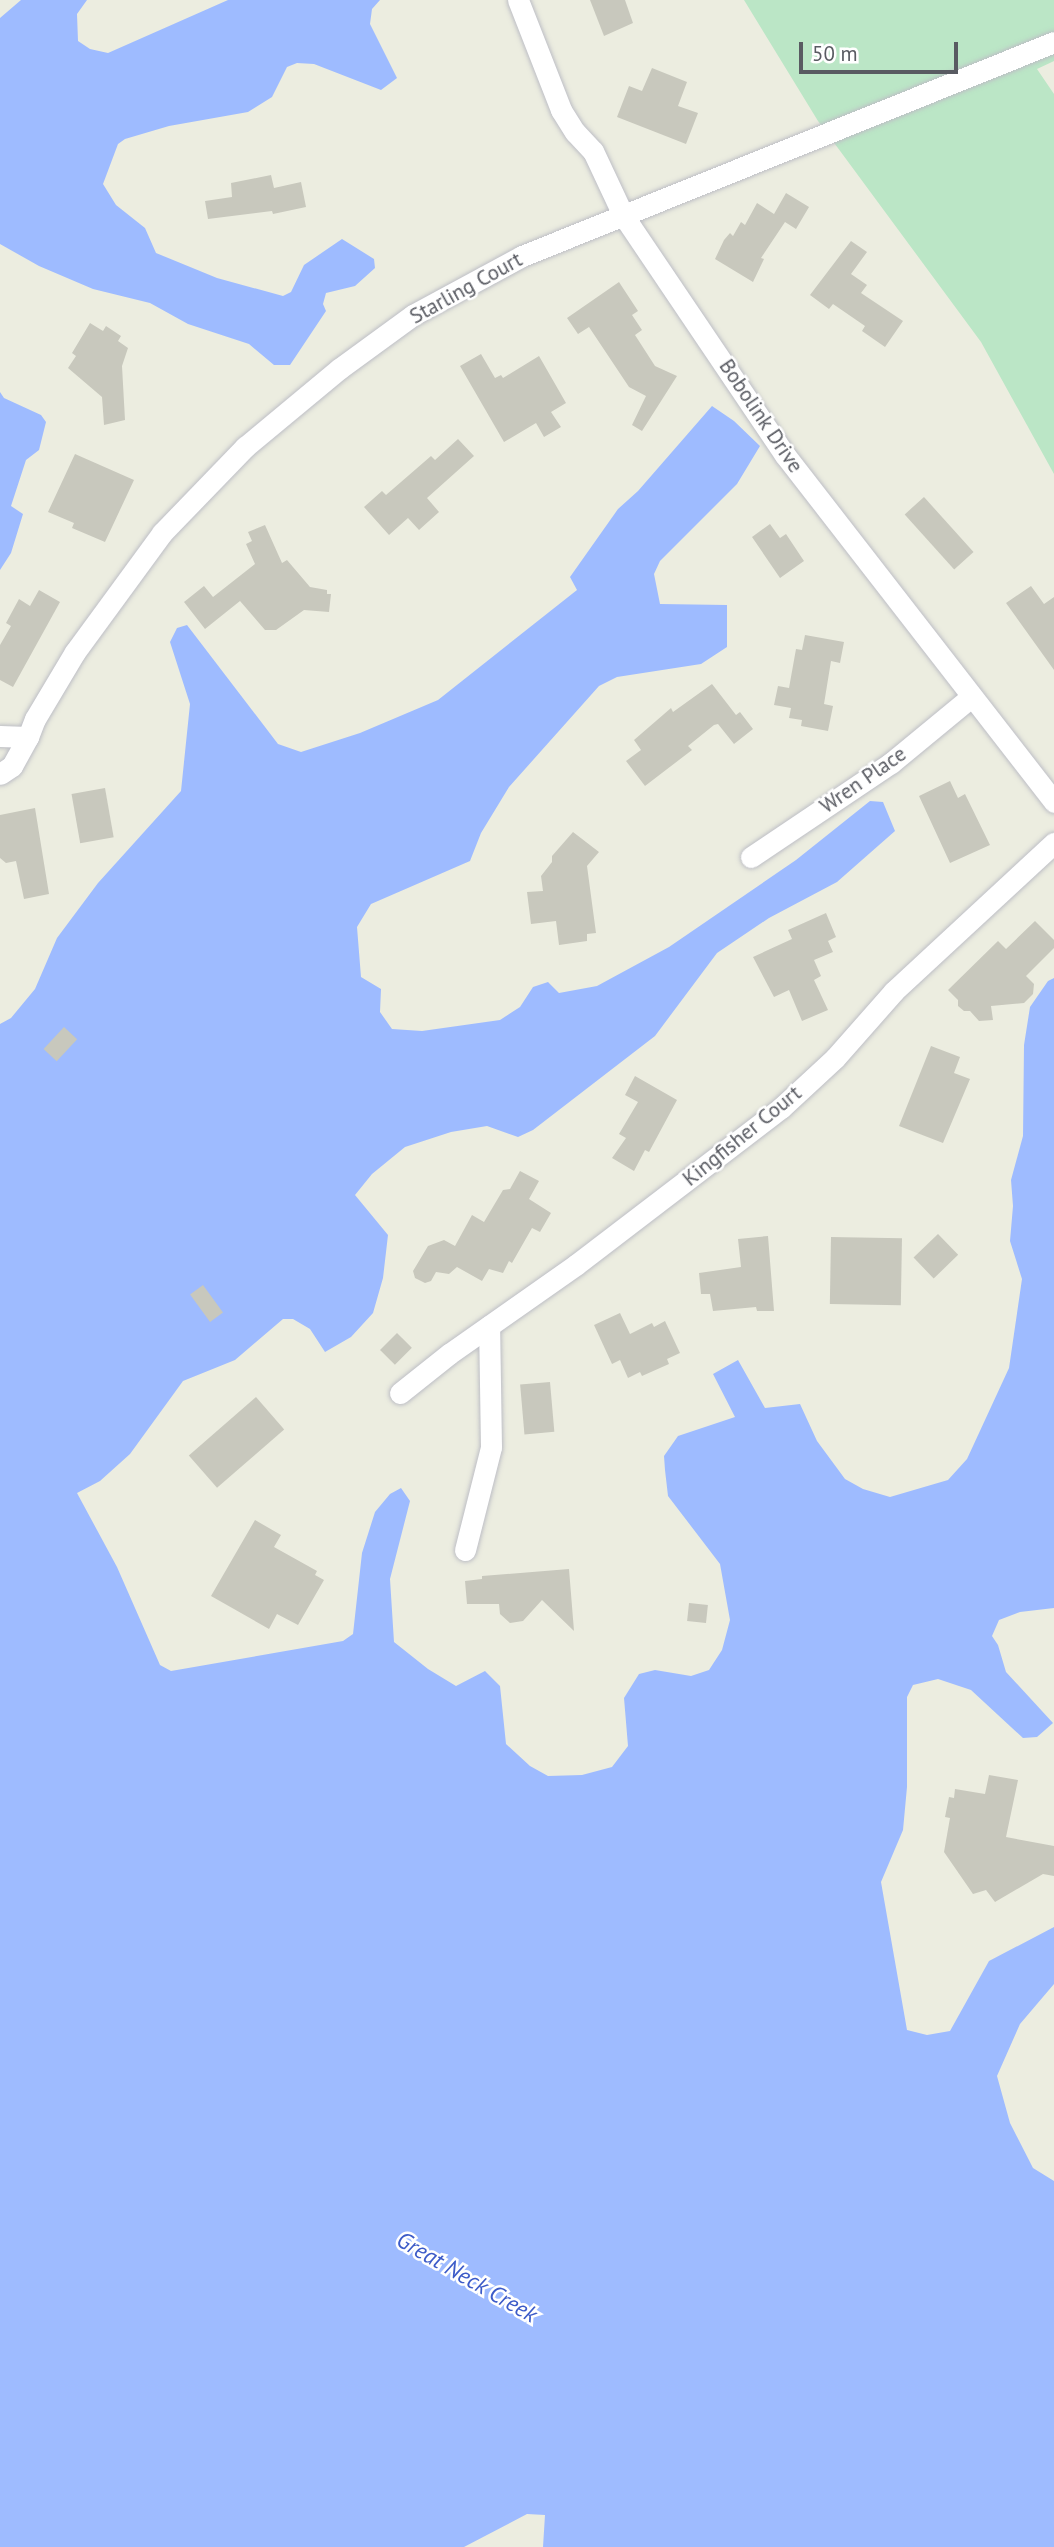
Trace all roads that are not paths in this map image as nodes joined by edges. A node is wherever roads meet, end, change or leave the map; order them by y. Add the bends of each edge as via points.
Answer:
1 (518, 0) edge
2 (1054, 42) edge
3 (623, 215) junction
4 (971, 697) junction
5 (0, 736) edge
6 (29, 737) junction
7 (0, 774) edge
8 (1054, 802) edge
9 (1054, 843) edge
10 (751, 857) dead end
11 (489, 1326) junction
12 (400, 1393) dead end
13 (465, 1550) dead end

1 - 3 street, Bobolink Drive via 561,110 593,151
2 - 3 street, Starling Court
3 - 4 street, Bobolink Drive via 785,455
3 - 6 street, Starling Court via 522,256 413,315 245,447 162,533 75,652
4 - 8 street, Bobolink Drive
4 - 10 street, Wren Place via 891,763
5 - 6 street
6 - 7 street, Starling Court via 12,766
9 - 11 street, Kingfisher Court via 912,973 835,1058 780,1108
11 - 12 street, Kingfisher Court
11 - 13 street via 491,1447

